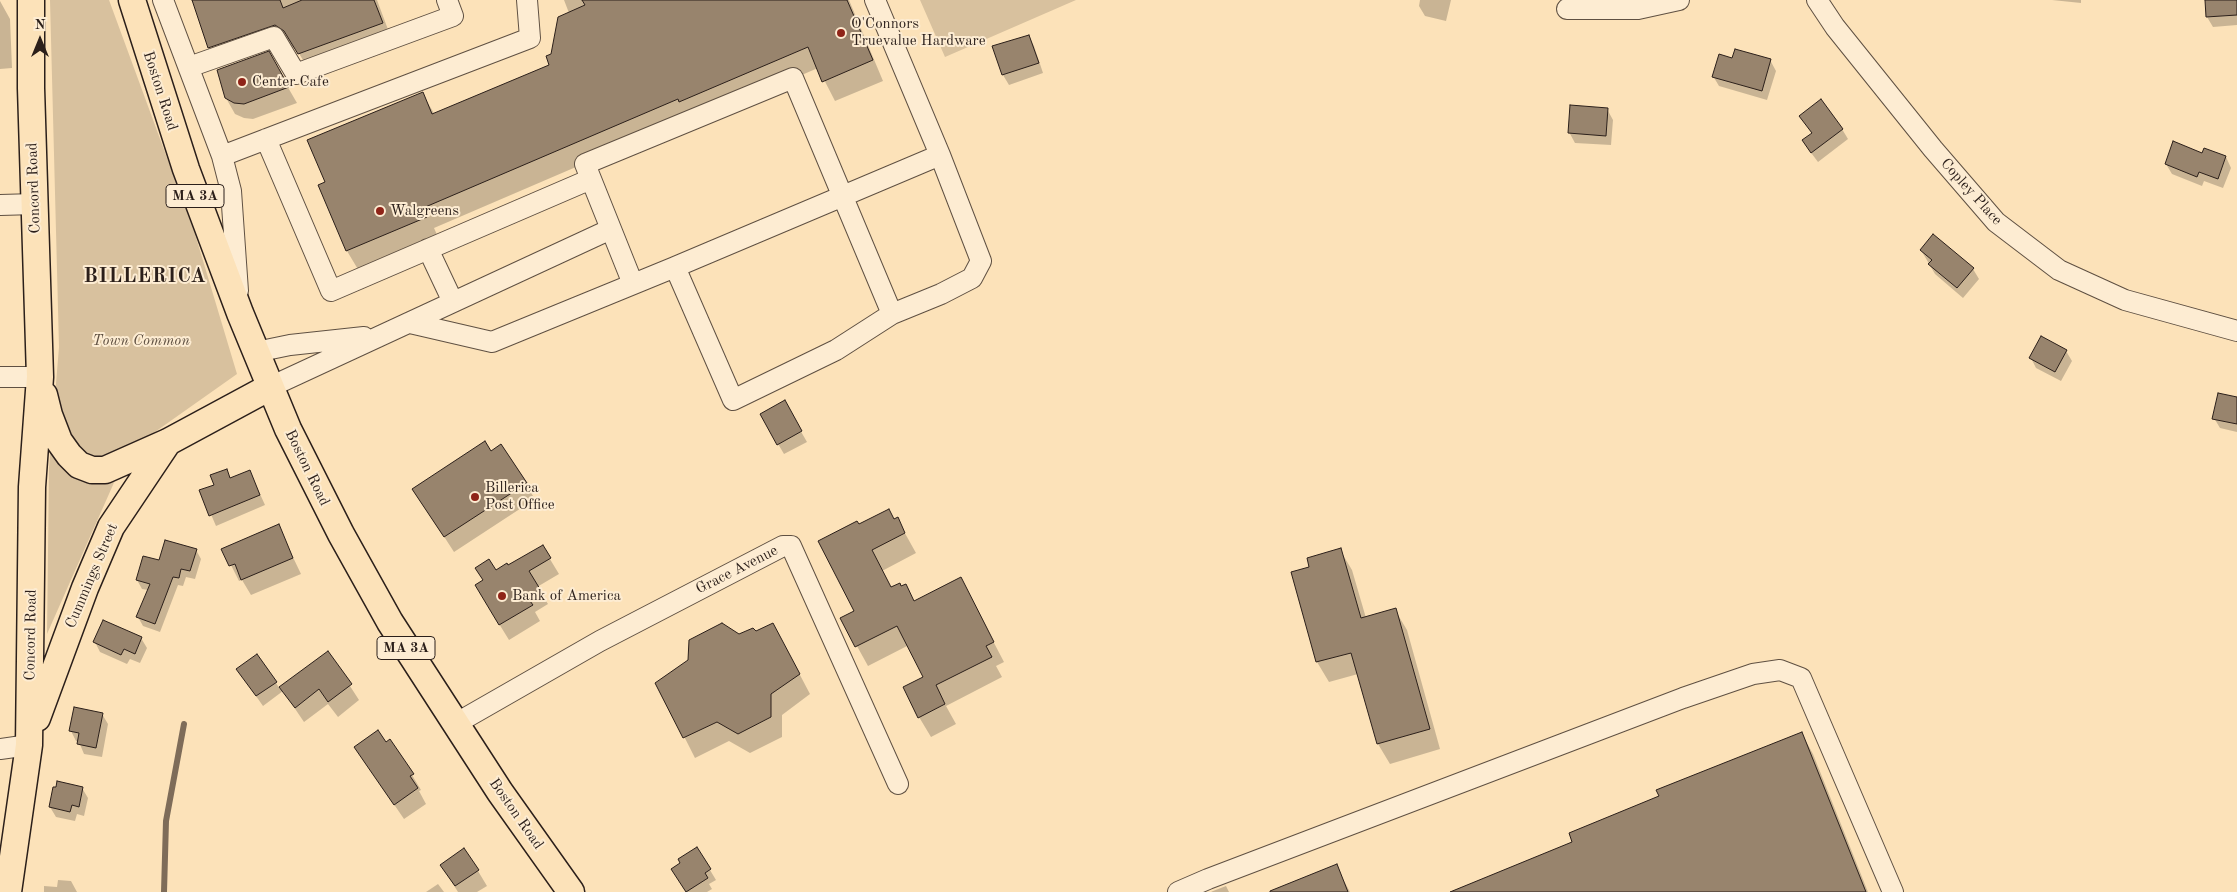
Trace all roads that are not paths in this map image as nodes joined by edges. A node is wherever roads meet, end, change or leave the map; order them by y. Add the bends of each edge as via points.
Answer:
1 (31, 0) edge
2 (132, 0) edge
3 (163, 0) edge
4 (447, 0) edge
5 (527, 0) edge
6 (875, 0) edge
7 (1679, 0) edge
8 (1817, 0) edge
9 (1567, 9) dead end
10 (189, 67) junction
11 (266, 139) junction
12 (940, 155) junction
13 (222, 156) junction
14 (591, 179) junction
15 (843, 197) junction
16 (35, 204) junction
17 (0, 205) edge
18 (611, 229) junction
19 (428, 249) junction
20 (676, 267) junction
21 (633, 284) junction
22 (453, 302) junction
23 (240, 313) junction
24 (892, 314) junction
25 (410, 322) junction
26 (2237, 332) edge
27 (381, 336) junction
28 (256, 352) junction
29 (0, 377) edge
30 (40, 377) junction
31 (270, 387) junction
32 (168, 442) junction
33 (456, 724) junction
34 (29, 745) junction
35 (0, 748) edge
36 (898, 784) dead end
37 (8, 892) edge
38 (571, 892) edge
39 (1178, 892) edge
40 (1892, 892) edge

1 - 16 main road, Concord Road
2 - 23 main road, Boston Road / MA 3A via 184,164
3 - 10 street
4 - 10 street via 453,16 296,74 274,37
5 - 11 street via 530,38
6 - 12 street
7 - 9 street via 1638,9
8 - 26 street, Copley Place via 1933,149 1996,222 2059,270 2125,300
10 - 13 street
11 - 13 street
11 - 19 street via 331,291
12 - 15 street
12 - 24 street via 981,261 972,278
13 - 23 street via 231,191
14 - 15 street via 585,164 793,78
14 - 18 street
14 - 19 street
15 - 20 street
15 - 24 street
16 - 17 street
16 - 30 main road, Concord Road
18 - 21 street
18 - 22 street
19 - 22 street
20 - 21 street
20 - 24 street via 733,400 836,350
21 - 25 street via 492,342
22 - 25 street
23 - 28 main road, Boston Road / MA 3A
25 - 27 street
27 - 28 street via 290,345
27 - 31 street
28 - 31 main road, Boston Road / MA 3A
29 - 30 street
30 - 32 main road, Concord Road via 59,441 79,465 105,470
30 - 34 main road, Concord Road via 32,486
31 - 32 main road, Cummings Street
31 - 33 main road, Boston Road / MA 3A via 340,534 390,622
32 - 34 main road, Cummings Street via 111,527 42,702
33 - 36 street, Grace Avenue via 600,641 783,546 791,546
33 - 38 main road, Boston Road / MA 3A
34 - 35 street
34 - 37 main road, Concord Road
39 - 40 street via 1683,698 1753,674 1780,670 1801,678

